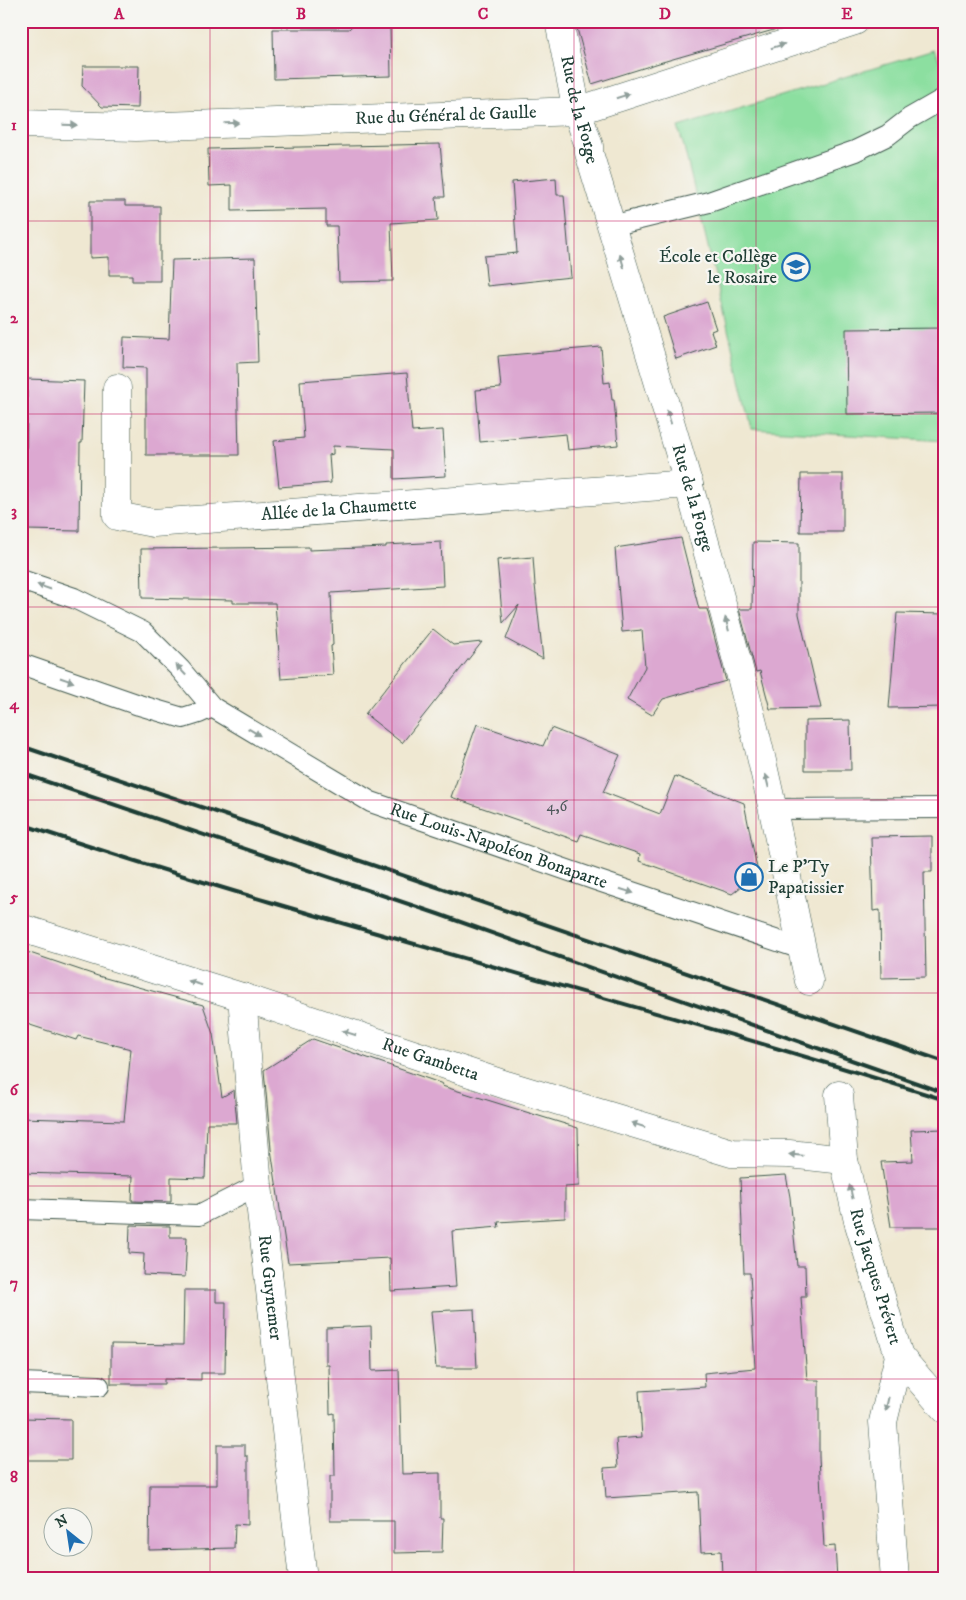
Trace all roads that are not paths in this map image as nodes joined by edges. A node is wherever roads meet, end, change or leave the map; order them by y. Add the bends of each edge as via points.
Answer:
1 (559, 21) edge
2 (855, 21) edge
3 (945, 98) edge
4 (577, 111) junction
5 (21, 124) edge
6 (611, 226) junction
7 (118, 388) dead end
8 (689, 484) junction
9 (21, 580) edge
10 (21, 664) edge
11 (212, 706) junction
12 (774, 808) junction
13 (945, 808) edge
14 (21, 928) edge
15 (802, 949) junction
16 (809, 981) dead end
17 (242, 998) junction
18 (838, 1095) dead end
19 (844, 1160) junction
20 (258, 1185) junction
21 (21, 1209) edge
22 (899, 1356) junction
23 (21, 1383) edge
24 (99, 1386) dead end
25 (945, 1409) edge
26 (303, 1579) edge
27 (895, 1579) edge

1 - 4 street, Rue de la Forge
4 -> 2 street, Rue du Général de Gaulle
3 - 6 lane via 888,135 856,151 709,202
5 -> 4 street, Rue du Général de Gaulle via 136,127
4 - 6 street, Rue de la Forge
8 -> 6 street, Rue de la Forge
7 - 8 street, Allée de la Chaumette via 117,516 153,524
12 -> 8 street, Rue de la Forge
11 -> 9 lane, Rue Louis-Napoléon Bonaparte via 143,632 74,598
10 -> 11 lane via 183,718
11 -> 15 lane, Rue Louis-Napoléon Bonaparte via 371,802
12 - 13 lane
12 - 15 street, Rue de la Forge
17 -> 14 street, Rue Gambetta
15 - 16 street, Rue de la Forge
19 -> 17 street, Rue Gambetta via 789,1154 732,1153 506,1085
17 - 20 street, Rue Guynemer
18 - 19 street, Rue Jacques Prévert
22 -> 19 street, Rue Jacques Prévert via 858,1221
20 - 21 lane via 199,1215
20 - 26 street, Rue Guynemer
22 - 25 street
22 -> 27 street, Rue Jacques Prévert via 883,1422
23 - 24 lane

